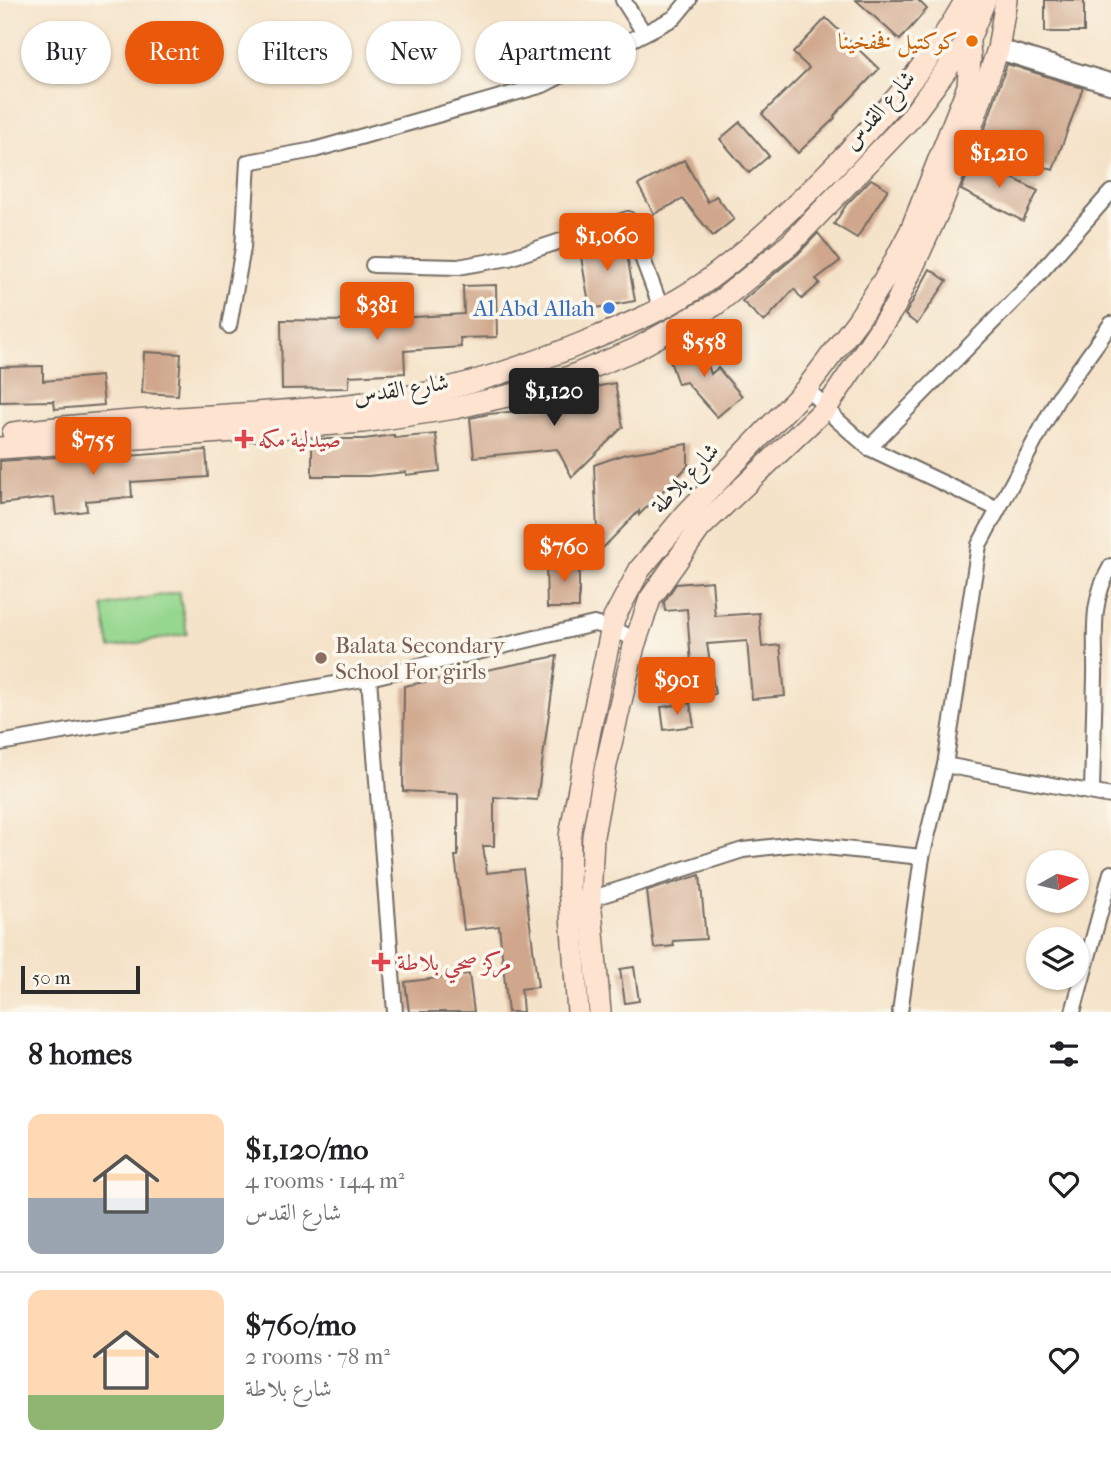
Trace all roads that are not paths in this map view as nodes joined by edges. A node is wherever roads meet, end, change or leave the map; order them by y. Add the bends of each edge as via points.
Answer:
1 (623, 0) edge
2 (689, 0) edge
3 (966, 0) edge
4 (985, 0) edge
5 (1006, 0) edge
6 (645, 33) junction
7 (968, 34) junction
8 (998, 49) junction
9 (1111, 84) edge
10 (1111, 192) edge
11 (373, 265) dead end
12 (661, 308) junction
13 (1111, 324) edge
14 (229, 326) dead end
15 (806, 389) junction
16 (827, 407) junction
17 (0, 434) edge
18 (0, 448) edge
19 (869, 448) junction
20 (998, 509) junction
21 (1111, 566) edge
22 (612, 628) junction
23 (636, 640) junction
24 (369, 678) junction
25 (0, 743) edge
26 (946, 765) junction
27 (1092, 791) junction
28 (1111, 796) edge
29 (922, 858) junction
30 (1111, 873) edge
31 (590, 899) junction
32 (395, 1012) edge
33 (578, 1012) edge
34 (600, 1012) edge
35 (900, 1012) edge
36 (1073, 1012) edge

1 - 6 street
2 - 6 street via 674,18
3 - 7 main road, شارع بلاطة
3 - 12 main road, شارع القدس via 936,50 896,100 818,183 742,253
4 - 7 main road, شارع القدس
5 - 8 main road, شارع بلاطة
6 - 14 street via 542,85 314,150 248,162 243,248
7 - 15 main road, شارع بلاطة via 968,86 911,230 858,320
7 - 18 main road, شارع القدس via 909,120 790,244 715,305 636,349 567,378 455,408 300,428
8 - 9 street
8 - 16 main road, شارع بلاطة via 916,264 895,306
10 - 19 street via 1031,283
11 - 12 street via 458,267 509,258 628,219
12 - 17 main road, شارع القدس via 551,356 403,398
13 - 20 street via 1058,398
15 - 16 street
15 - 22 main road, شارع بلاطة via 640,569
16 - 19 street
16 - 23 main road, شارع بلاطة via 700,528 650,599
19 - 20 street
20 - 26 street via 979,545
21 - 27 street via 1097,601 1093,634
22 - 23 street
22 - 24 street via 578,627
22 - 33 main road, شارع بلاطة via 570,835
23 - 31 main road, شارع بلاطة via 606,765
24 - 25 street
24 - 32 street
26 - 27 street
26 - 29 street
27 - 28 street
29 - 31 street via 796,844 743,850
29 - 35 street
30 - 36 street
31 - 34 main road, شارع بلاطة

